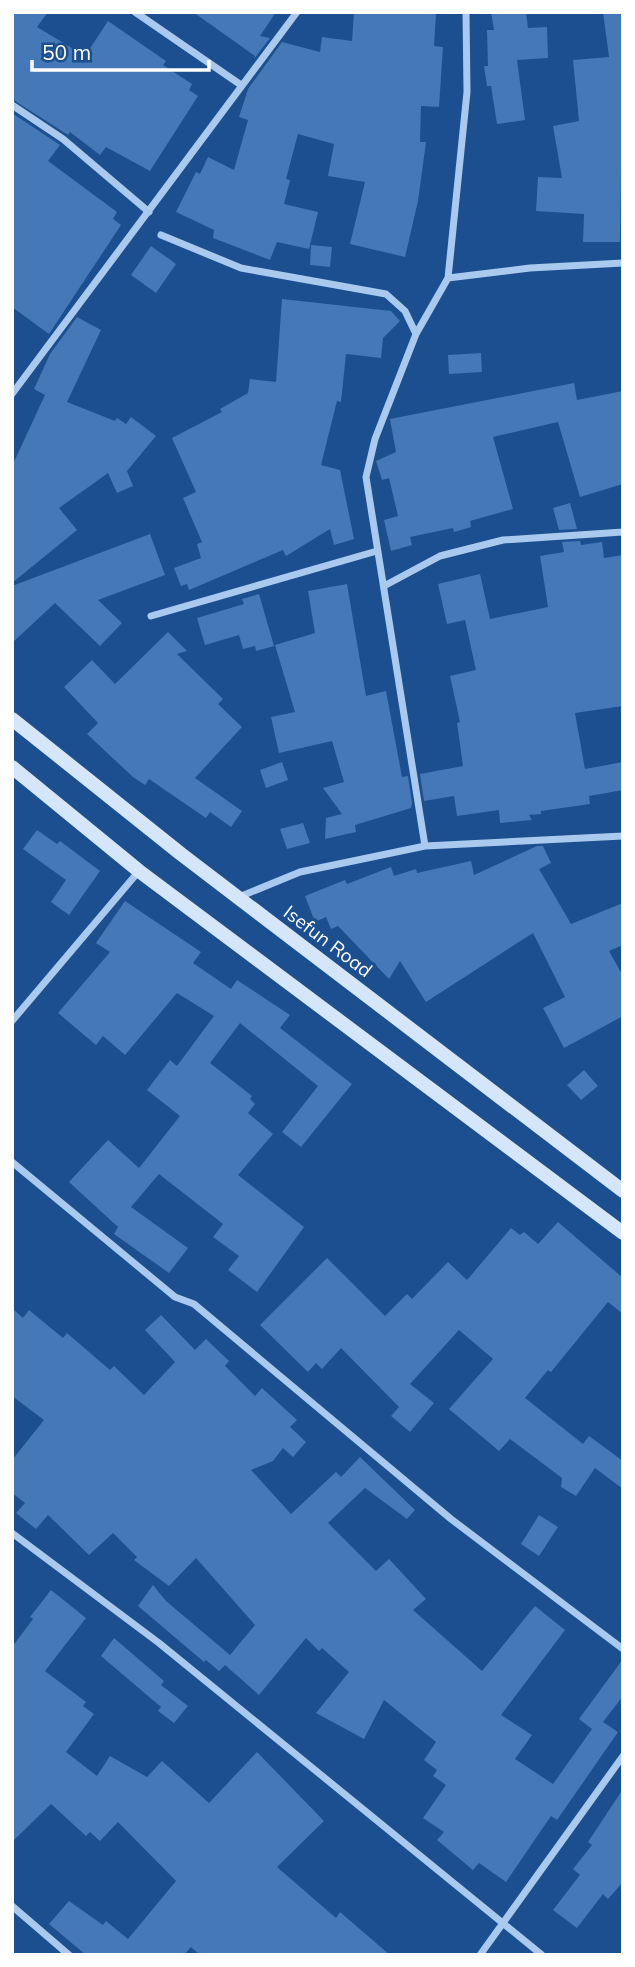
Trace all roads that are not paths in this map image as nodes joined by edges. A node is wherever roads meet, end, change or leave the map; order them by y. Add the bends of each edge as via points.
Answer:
1 (135, 12) edge
2 (297, 12) edge
3 (466, 12) edge
4 (241, 85) junction
5 (12, 105) edge
6 (149, 212) junction
7 (161, 235) dead end
8 (623, 263) edge
9 (448, 278) junction
10 (416, 334) junction
11 (12, 394) edge
12 (623, 532) edge
13 (377, 551) junction
14 (384, 586) junction
15 (151, 616) dead end
16 (12, 719) edge
17 (12, 767) edge
18 (623, 836) edge
19 (425, 846) junction
20 (139, 871) junction
21 (239, 898) junction
22 (12, 1021) edge
23 (12, 1162) edge
24 (623, 1191) edge
25 (623, 1233) edge
26 (12, 1533) edge
27 (623, 1649) edge
28 (623, 1756) edge
29 (12, 1906) edge
30 (502, 1923) junction
31 (69, 1955) edge
32 (480, 1955) edge
33 (542, 1955) edge

1 - 4 street
2 - 4 street
3 - 9 street via 467,92
4 - 6 street
5 - 6 street via 63,139
6 - 11 street
7 - 10 street via 241,268 387,294 405,311
8 - 9 street
9 - 10 street
10 - 13 street via 375,439 366,477
12 - 14 street via 503,540 440,556
13 - 14 street
13 - 15 street
14 - 19 street
16 - 21 street, Isefun Road
17 - 20 street
18 - 19 street
19 - 21 street via 300,872
20 - 22 street
20 - 25 street
21 - 24 street, Isefun Road
23 - 27 street via 175,1297 194,1304 451,1519
26 - 30 street via 159,1643
28 - 30 street
29 - 31 street
30 - 32 street
30 - 33 street

